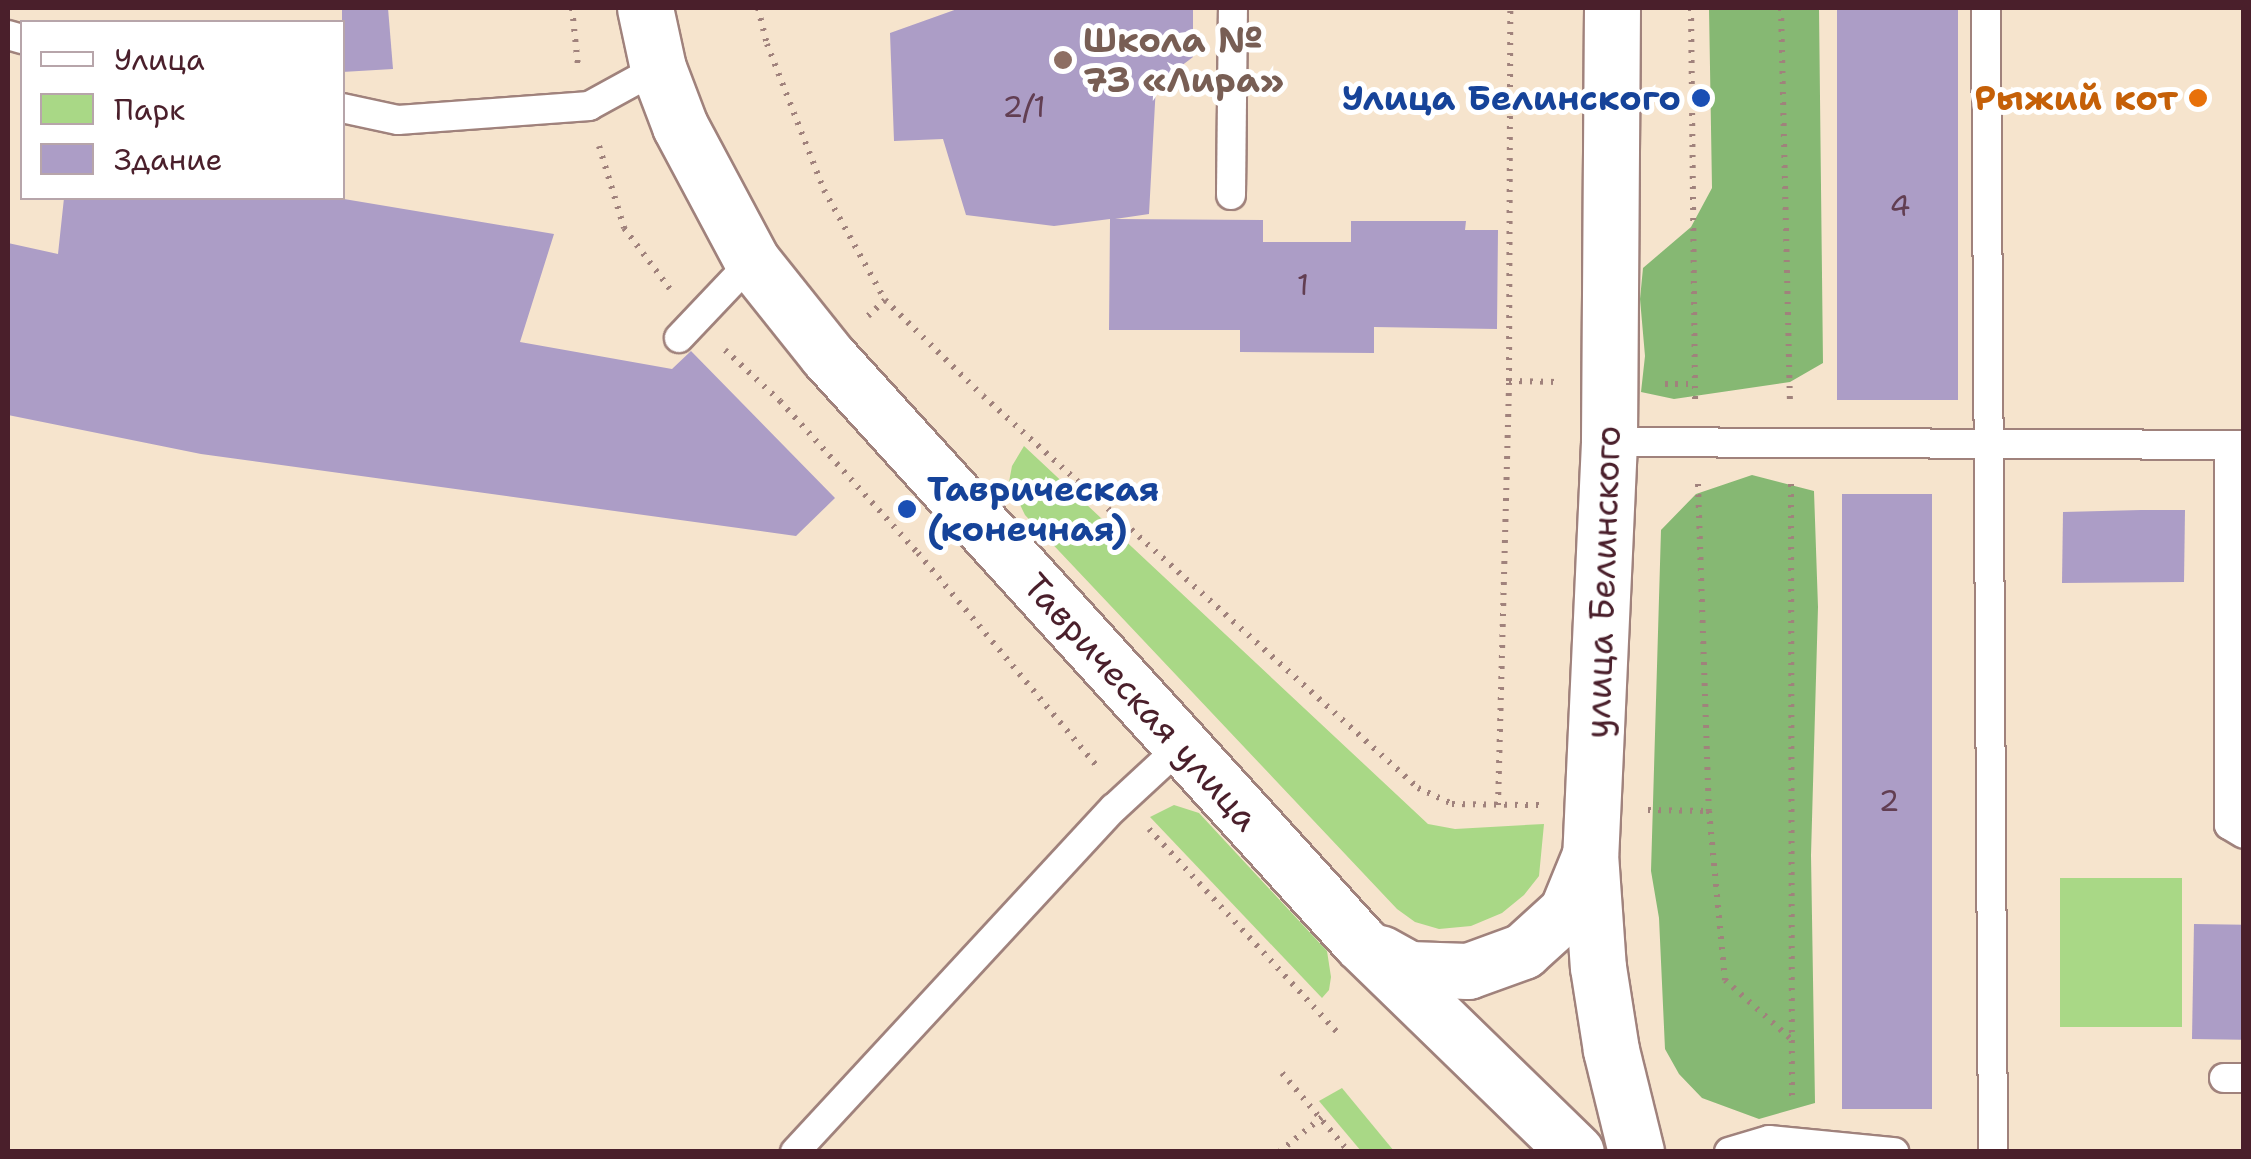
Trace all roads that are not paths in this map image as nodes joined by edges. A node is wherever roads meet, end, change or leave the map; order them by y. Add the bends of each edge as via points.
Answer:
1 (644, 8) edge
2 (1233, 8) edge
3 (1612, 8) edge
4 (1986, 8) edge
5 (658, 68) junction
6 (345, 109) edge
7 (1231, 196) dead end
8 (752, 262) junction
9 (686, 330) road end
10 (1608, 442) junction
11 (1990, 444) junction
12 (2236, 445) edge
13 (1181, 746) junction
14 (2244, 834) edge
15 (1590, 854) junction
16 (1360, 942) junction
17 (795, 1152) edge
18 (1576, 1152) edge
19 (1636, 1152) edge
20 (1729, 1152) edge
21 (1894, 1152) edge
22 (1994, 1152) edge

1 - 5 street, Таврическая улица
2 - 7 lane
3 - 10 street, улица Белинского
4 - 11 lane
5 - 6 lane via 588,106 398,120
5 - 8 street, Таврическая улица via 680,126
8 - 9 lane
8 - 13 street, Таврическая улица via 828,356
10 - 11 lane
10 - 15 street, улица Белинского
11 - 12 lane
11 - 22 lane
12 - 14 lane via 2229,825
13 - 16 street, Таврическая улица
13 - 17 lane via 1124,798
15 - 16 street via 1566,912 1523,951 1468,972 1409,970
15 - 19 street, улица Белинского via 1610,1050
16 - 18 street, Таврическая улица
20 - 21 lane via 1769,1140

